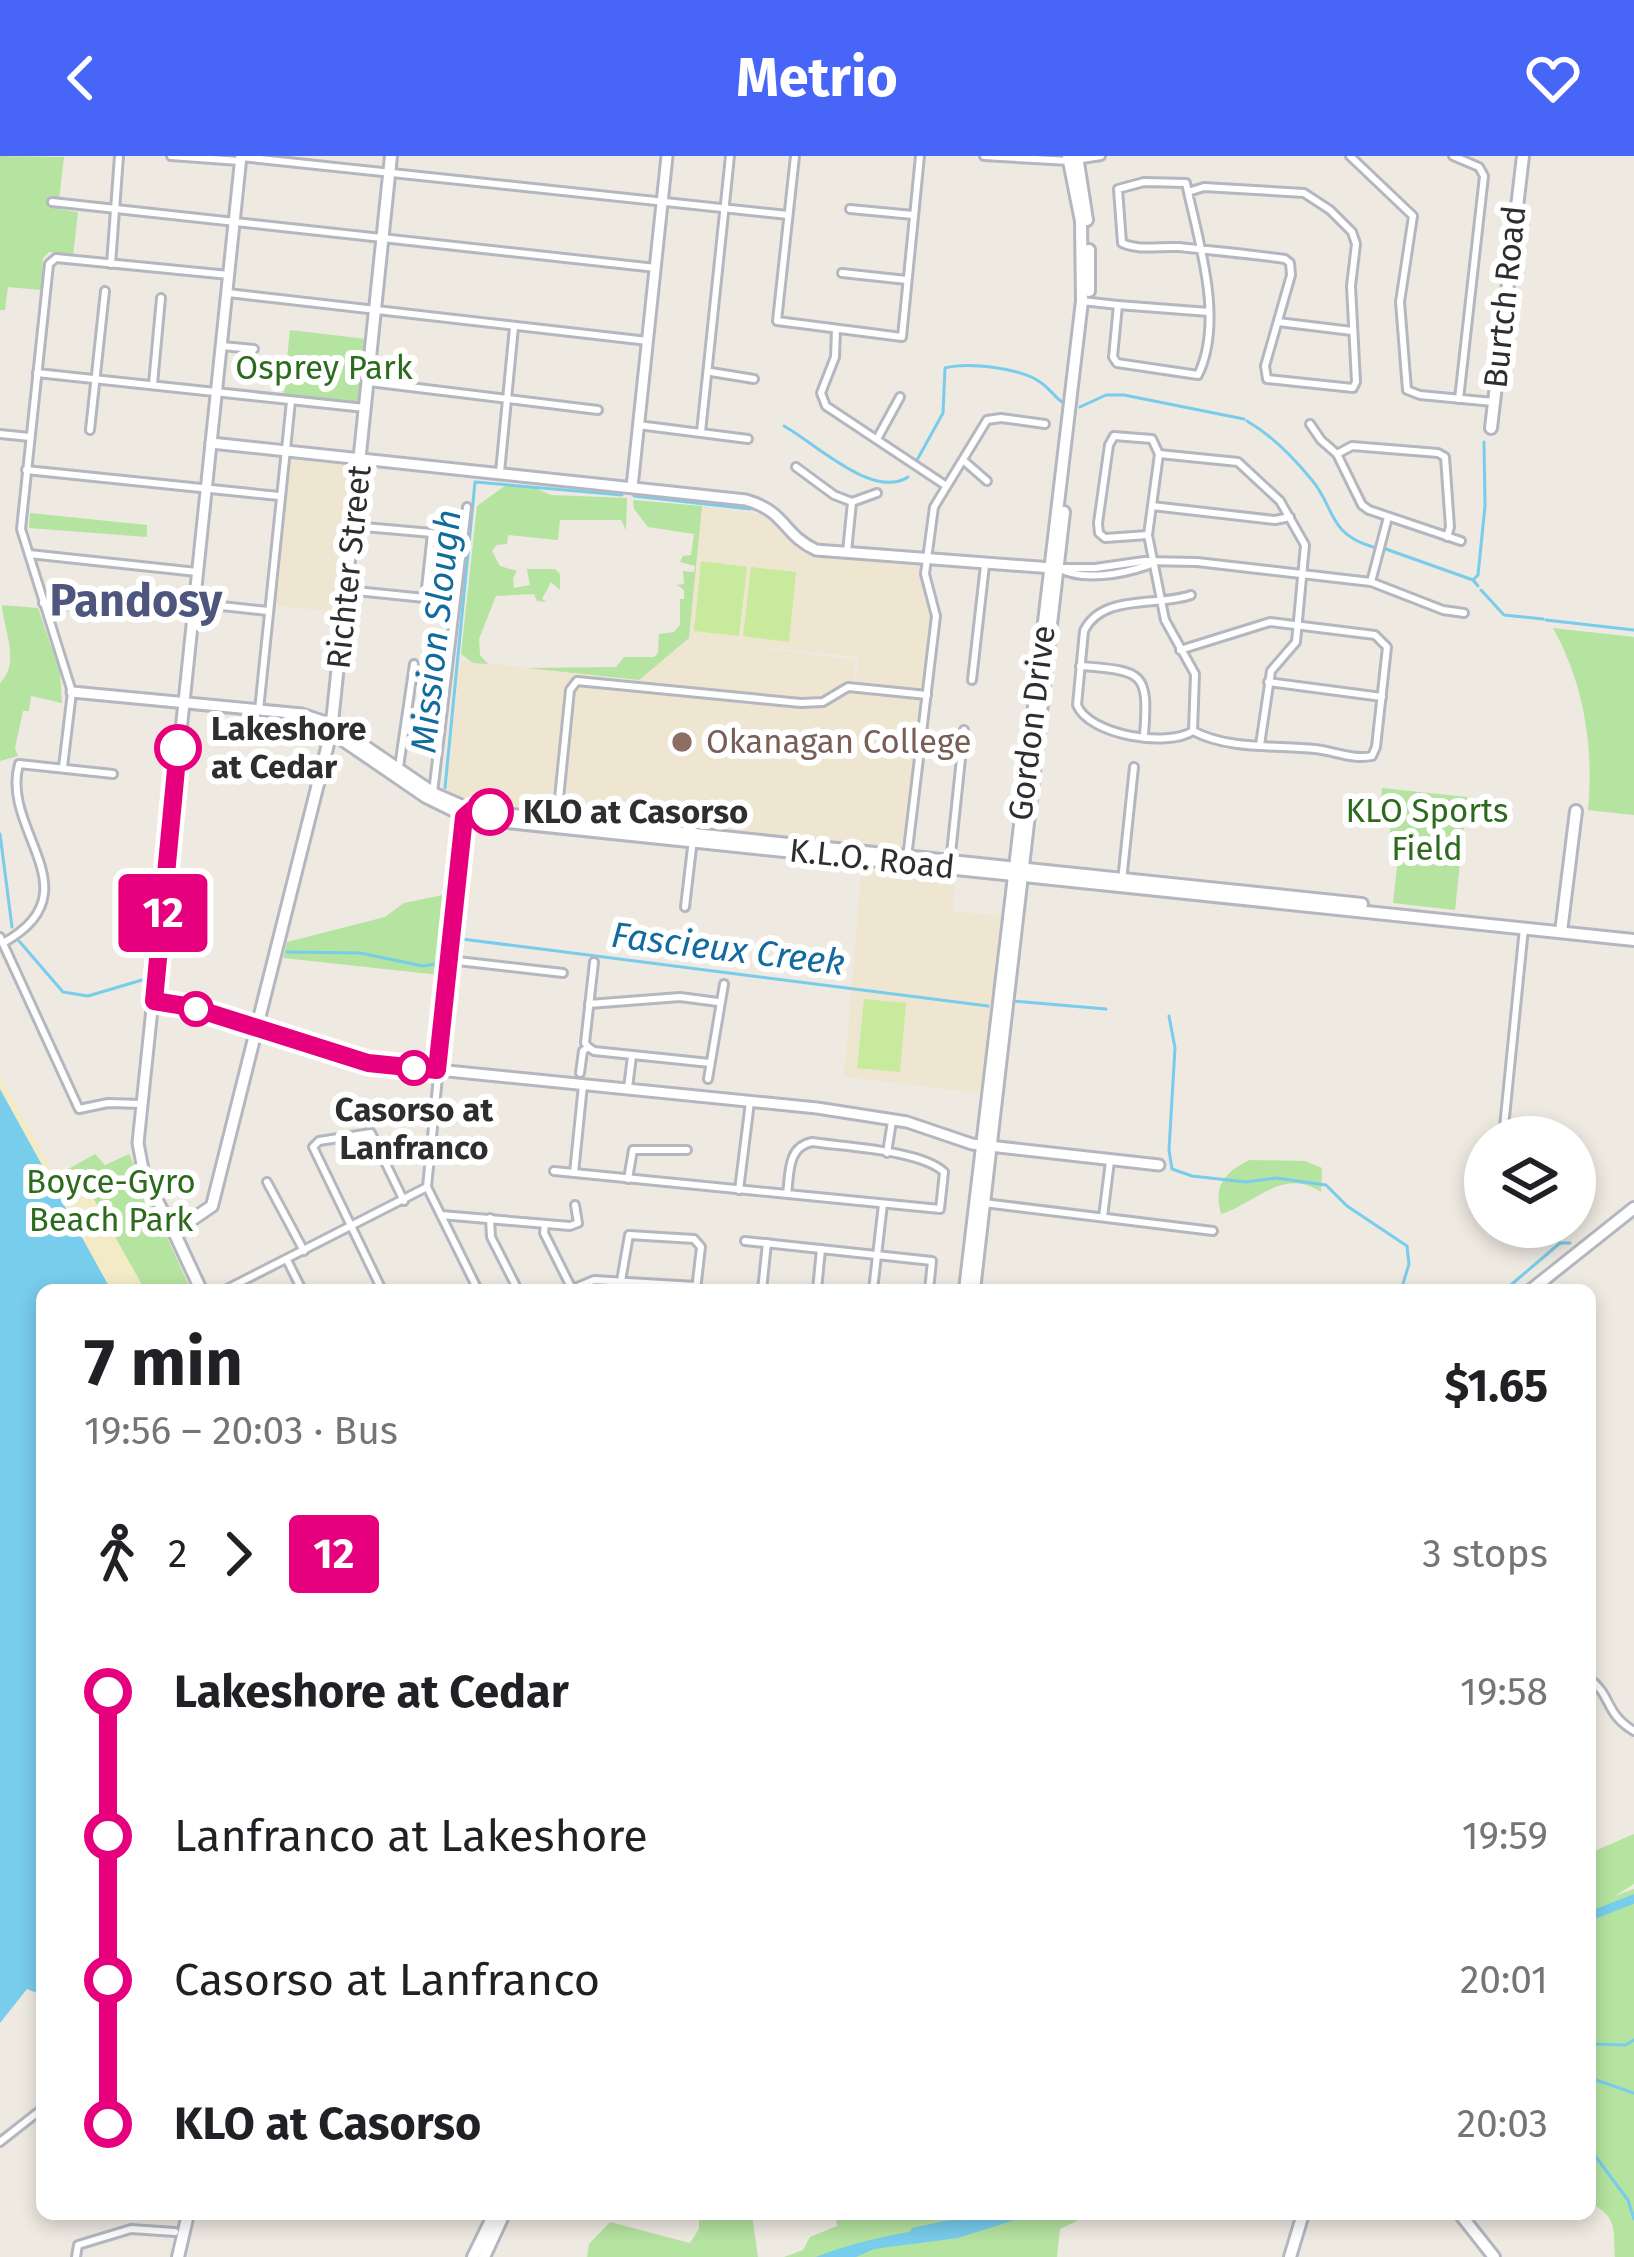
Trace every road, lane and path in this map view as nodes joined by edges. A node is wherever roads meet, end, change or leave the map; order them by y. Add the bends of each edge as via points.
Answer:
1 (118, 156) edge
2 (171, 156) edge
3 (392, 156) edge
4 (667, 156) edge
5 (730, 156) edge
6 (795, 156) edge
7 (920, 156) edge
8 (983, 156) edge
9 (1101, 156) edge
10 (1350, 156) edge
11 (1453, 156) edge
12 (241, 158) edge
13 (1073, 159) edge
14 (1520, 159) edge
15 (390, 172) junction
16 (1188, 192) junction
17 (662, 201) junction
18 (52, 202) dead end
19 (724, 208) junction
20 (116, 209) junction
21 (850, 209) dead end
22 (913, 214) junction
23 (788, 215) junction
24 (234, 219) junction
25 (383, 236) junction
26 (1198, 250) junction
27 (111, 264) junction
28 (656, 268) junction
29 (842, 273) dead end
30 (229, 275) junction
31 (907, 280) junction
32 (104, 291) dead end
33 (227, 293) junction
34 (161, 298) dead end
35 (1085, 301) junction
36 (1118, 304) junction
37 (376, 311) junction
38 (1209, 312) junction
39 (1278, 322) junction
40 (514, 327) junction
41 (836, 328) junction
42 (1352, 331) junction
43 (648, 341) junction
44 (221, 345) junction
45 (254, 349) dead end
46 (709, 372) junction
47 (37, 373) junction
48 (96, 379) junction
49 (754, 379) dead end
50 (369, 382) junction
51 (152, 386) junction
52 (216, 392) junction
53 (900, 397) dead end
54 (507, 398) junction
55 (1459, 399) junction
56 (291, 401) junction
57 (1494, 402) junction
58 (365, 408) junction
59 (598, 410) dead end
60 (1045, 424) dead end
61 (1310, 424) dead end
62 (638, 425) junction
63 (1491, 428) dead end
64 (90, 430) dead end
65 (701, 432) junction
66 (0, 434) edge
67 (30, 437) junction
68 (748, 439) dead end
69 (877, 439) junction
70 (211, 443) junction
71 (285, 451) junction
72 (1159, 454) junction
73 (1337, 454) junction
74 (361, 458) junction
75 (962, 460) junction
76 (796, 467) dead end
77 (26, 470) junction
78 (500, 473) junction
79 (987, 481) dead end
80 (945, 485) junction
81 (632, 487) junction
82 (206, 488) junction
83 (877, 494) dead end
84 (280, 496) junction
85 (852, 502) junction
86 (1152, 506) junction
87 (467, 507) dead end
88 (1290, 517) junction
89 (1388, 517) junction
90 (353, 526) junction
91 (1148, 536) junction
92 (1447, 536) junction
93 (1461, 541) dead end
94 (846, 553) junction
95 (29, 554) junction
96 (927, 556) junction
97 (986, 562) junction
98 (1153, 563) junction
99 (1054, 568) junction
100 (197, 572) junction
101 (1303, 575) junction
102 (1371, 582) junction
103 (346, 590) junction
104 (1191, 595) dead end
105 (1160, 600) junction
106 (44, 603) junction
107 (194, 603) junction
108 (268, 611) junction
109 (138, 612) dead end
110 (1464, 613) dead end
111 (1298, 626) junction
112 (1180, 650) junction
113 (414, 664) dead end
114 (1080, 666) junction
115 (972, 680) dead end
116 (1268, 682) junction
117 (72, 692) junction
118 (927, 695) junction
119 (1382, 697) junction
120 (182, 704) junction
121 (259, 710) junction
122 (332, 728) junction
123 (964, 730) dead end
124 (1193, 731) junction
125 (1144, 735) junction
126 (1260, 745) junction
127 (355, 748) junction
128 (326, 760) junction
129 (64, 767) junction
130 (1134, 767) dead end
131 (397, 772) junction
132 (113, 774) dead end
133 (435, 788) junction
134 (1576, 811) dead end
135 (468, 815) junction
136 (557, 823) junction
137 (693, 836) junction
138 (1021, 846) junction
139 (907, 858) junction
140 (950, 862) junction
141 (995, 867) junction
142 (1018, 870) junction
143 (1043, 873) junction
144 (1122, 881) junction
145 (1016, 893) junction
146 (685, 907) dead end
147 (1524, 928) junction
148 (1562, 929) junction
149 (1634, 937) edge
150 (2, 940) edge
151 (449, 960) junction
152 (594, 962) dead end
153 (563, 973) dead end
154 (724, 984) dead end
155 (154, 1001) junction
156 (718, 1002) junction
157 (590, 1004) junction
158 (257, 1029) junction
159 (588, 1047) junction
160 (632, 1055) junction
161 (710, 1063) junction
162 (437, 1070) junction
163 (708, 1078) dead end
164 (581, 1079) junction
165 (628, 1090) junction
166 (750, 1102) junction
167 (142, 1105) junction
168 (1505, 1116) edge
169 (892, 1119) junction
170 (987, 1146) junction
171 (687, 1150) dead end
172 (887, 1153) junction
173 (1110, 1161) junction
174 (1159, 1165) dead end
175 (554, 1171) dead end
176 (574, 1173) junction
177 (628, 1179) junction
178 (267, 1182) dead end
179 (427, 1187) junction
180 (739, 1190) junction
181 (787, 1194) junction
182 (404, 1201) junction
183 (981, 1203) junction
184 (883, 1204) junction
185 (575, 1205) dead end
186 (212, 1206) junction
187 (1634, 1208) edge
188 (440, 1215) junction
189 (490, 1218) junction
190 (1103, 1218) junction
191 (544, 1224) junction
192 (351, 1228) junction
193 (1213, 1231) dead end
194 (174, 1232) junction
195 (745, 1241) dead end
196 (767, 1243) junction
197 (821, 1249) junction
198 (304, 1251) junction
199 (184, 1254) junction
200 (877, 1255) junction
201 (287, 1260) junction
202 (622, 1282) junction
203 (197, 1284) edge
204 (237, 1284) edge
205 (299, 1284) edge
206 (379, 1284) edge
207 (475, 1284) edge
208 (515, 1284) edge
209 (568, 1284) edge
210 (585, 1284) edge
211 (647, 1284) edge
212 (696, 1284) edge
213 (763, 1284) edge
214 (818, 1284) edge
215 (874, 1284) edge
216 (929, 1284) edge
217 (971, 1284) edge
218 (1539, 1284) edge
219 (1596, 1685) edge
220 (1634, 1731) edge
221 (36, 2114) edge
222 (0, 2142) edge
223 (188, 2220) edge
224 (491, 2220) edge
225 (501, 2220) edge
226 (1302, 2220) edge
227 (1465, 2220) edge
228 (180, 2233) junction
229 (76, 2257) edge
230 (178, 2257) edge
231 (473, 2257) edge
232 (484, 2257) edge
233 (1290, 2257) edge
234 (1494, 2257) edge

1 - 20 street
2 - 12 street
3 - 15 main road, Richter Street
4 - 17 street
5 - 19 street
6 - 23 street
7 - 22 street
8 - 13 street
9 - 13 street
10 - 55 street via 1413,216 1400,302 1407,390
11 - 55 street via 1484,176
12 - 15 street
12 - 24 street
13 - 35 main road, Gordon Drive
14 - 57 main road, Burtch Road
15 - 17 street
15 - 25 main road, Richter Street
16 - 26 street
16 - 26 street via 1182,181 1118,189 1122,243
16 - 42 street via 1304,193 1330,210 1356,244
17 - 19 street
17 - 28 street
18 - 20 street
19 - 23 street
19 - 46 street
20 - 24 street
20 - 27 street
21 - 22 street
22 - 31 street
23 - 41 street via 777,321
24 - 25 street
24 - 30 street
25 - 28 street
25 - 37 main road, Richter Street
26 - 38 street
26 - 39 street via 1285,259 1291,275
27 - 30 street
27 - 47 street via 50,260
28 - 43 street
29 - 31 street
30 - 33 street
31 - 41 street via 902,337
32 - 48 street
33 - 37 street
33 - 44 street
34 - 51 street
35 - 36 street
35 - 99 main road, Gordon Drive
36 - 38 street
36 - 38 street via 1117,363 1178,374 1202,368
37 - 40 street
37 - 50 main road, Richter Street
39 - 42 street
39 - 42 street via 1265,373 1277,382 1352,388
40 - 43 street
40 - 54 street
41 - 69 street via 820,393 826,406
43 - 62 street
44 - 45 street
44 - 52 street
46 - 49 street
46 - 65 street
47 - 48 street
47 - 67 street
48 - 51 street
48 - 64 street
50 - 54 street
50 - 58 main road, Richter Street
51 - 52 street
52 - 56 street
52 - 70 street
53 - 69 street
54 - 59 street
54 - 78 street
55 - 57 street
56 - 58 street
56 - 71 street
57 - 63 main road, Burtch Road
58 - 74 main road, Richter Street
60 - 75 street via 987,420
61 - 73 street
62 - 65 street
62 - 81 street
65 - 68 street
66 - 67 street
67 - 77 street
69 - 80 street
70 - 71 street
70 - 82 street
71 - 74 street
71 - 84 street
72 - 86 street
72 - 88 street via 1238,462
72 - 91 street via 1152,439 1114,436 1098,523 1106,538
73 - 89 street via 1363,505
73 - 92 street via 1352,446 1445,457
74 - 78 street
74 - 90 main road, Richter Street
75 - 79 street
75 - 80 street
76 - 85 street
77 - 82 street
77 - 95 street via 21,530
78 - 81 street
80 - 96 street
81 - 94 street via 770,507 800,542
82 - 84 street
82 - 100 street
83 - 85 street
84 - 108 street
85 - 94 street
86 - 88 street
86 - 91 street
87 - 133 street
88 - 101 street via 1305,545
89 - 92 street
89 - 102 street
90 - 103 main road, Richter Street
90 - 103 street via 432,533 425,598
91 - 98 street
92 - 93 street
94 - 96 street
95 - 100 street
95 - 106 street
96 - 97 street
96 - 118 street via 936,616
97 - 99 street
97 - 115 street
98 - 99 street via 1096,575
98 - 101 street
98 - 105 street
99 - 138 main road, Gordon Drive
100 - 107 street
101 - 102 street
101 - 111 street
102 - 110 street
103 - 122 main road, Richter Street
104 - 105 street
105 - 112 street
105 - 114 street via 1098,613 1084,631
106 - 109 street
106 - 117 street
107 - 108 street
107 - 120 street
108 - 121 street
111 - 112 street via 1258,624
111 - 116 street
111 - 119 street via 1383,639
112 - 124 street via 1195,674
113 - 131 street
114 - 125 street via 1082,716 1104,730
114 - 125 street via 1123,670 1141,681
116 - 119 street
116 - 126 street
117 - 120 street
117 - 129 street
118 - 136 street via 848,687 808,704 577,681
118 - 139 street
119 - 126 street via 1372,756
120 - 121 street, K.L.O. Road
120 - 122 street, K.L.O. Road
120 - 155 street
121 - 122 street, K.L.O. Road via 302,714
122 - 127 main road, K.L.O. Road
122 - 128 main road, Richter Street
122 - 131 main road, K.L.O. Road
123 - 140 street
124 - 125 street via 1174,739
124 - 126 street
127 - 128 main road via 338,747
127 - 131 main road, K.L.O. Road
128 - 158 main road, Richter Street
129 - 132 street
129 - 150 street via 19,764 16,798 46,879 32,923
130 - 144 street
131 - 133 main road, K.L.O. Road
131 - 135 main road, K.L.O. Road
133 - 135 main road, K.L.O. Road
134 - 148 main road
135 - 136 main road, K.L.O. Road
135 - 151 street
136 - 137 main road, K.L.O. Road
137 - 139 main road, K.L.O. Road
137 - 146 street
138 - 141 main road
138 - 142 main road, Gordon Drive
138 - 143 main road
139 - 140 main road, K.L.O. Road
140 - 141 main road, K.L.O. Road
141 - 142 main road, K.L.O. Road
141 - 145 main road
142 - 143 main road, K.L.O. Road
142 - 145 main road, Gordon Drive
143 - 144 main road, K.L.O. Road
143 - 145 main road
144 - 147 main road, K.L.O. Road
144 - 148 main road, K.L.O. Road
145 - 170 main road, Gordon Drive
147 - 148 main road, K.L.O. Road
147 - 168 street
148 - 149 main road, K.L.O. Road
150 - 167 street via 79,1108
151 - 153 street
151 - 162 street
152 - 157 street
154 - 156 street
155 - 158 street
155 - 167 street
156 - 157 street
156 - 161 street
157 - 159 street
158 - 162 street via 368,1063
158 - 186 main road, Richter Street
159 - 160 street
159 - 164 street
160 - 161 street
160 - 165 street
161 - 163 street
162 - 164 street
162 - 179 street
164 - 165 street
164 - 176 street
165 - 166 street
166 - 169 street
166 - 180 street
167 - 194 street via 137,1152
169 - 170 street
169 - 172 street
170 - 173 street
170 - 183 main road, Gordon Drive
171 - 177 street via 633,1150
172 - 181 street via 801,1144
172 - 184 street via 944,1172 940,1209
173 - 174 street
173 - 190 street
175 - 176 street
176 - 177 street
177 - 180 street
178 - 198 street
179 - 182 street
179 - 188 street
180 - 181 street
181 - 184 street
182 - 192 street
182 - 192 street via 371,1133 319,1141 313,1147
183 - 190 street
183 - 217 main road, Gordon Drive
184 - 200 street
185 - 191 street via 575,1226
186 - 194 main road
186 - 199 main road, Richter Street via 185,1236
187 - 218 main road
188 - 189 street
188 - 207 street
189 - 191 street
189 - 208 street
190 - 193 street
191 - 209 street
192 - 198 street
192 - 206 street
194 - 199 main road
195 - 196 street
196 - 197 street
196 - 213 street
197 - 200 street
197 - 214 street
198 - 201 street
199 - 203 main road
200 - 215 street
200 - 216 street via 932,1261
201 - 204 street
201 - 205 street
202 - 210 street
202 - 211 street
202 - 212 street via 626,1240 634,1233 698,1242
219 - 220 street via 1611,1713
221 - 222 street
223 - 228 main road
224 - 231 main road
225 - 232 main road
226 - 233 main road
227 - 234 main road
228 - 229 street via 131,2229 78,2245
228 - 230 main road

